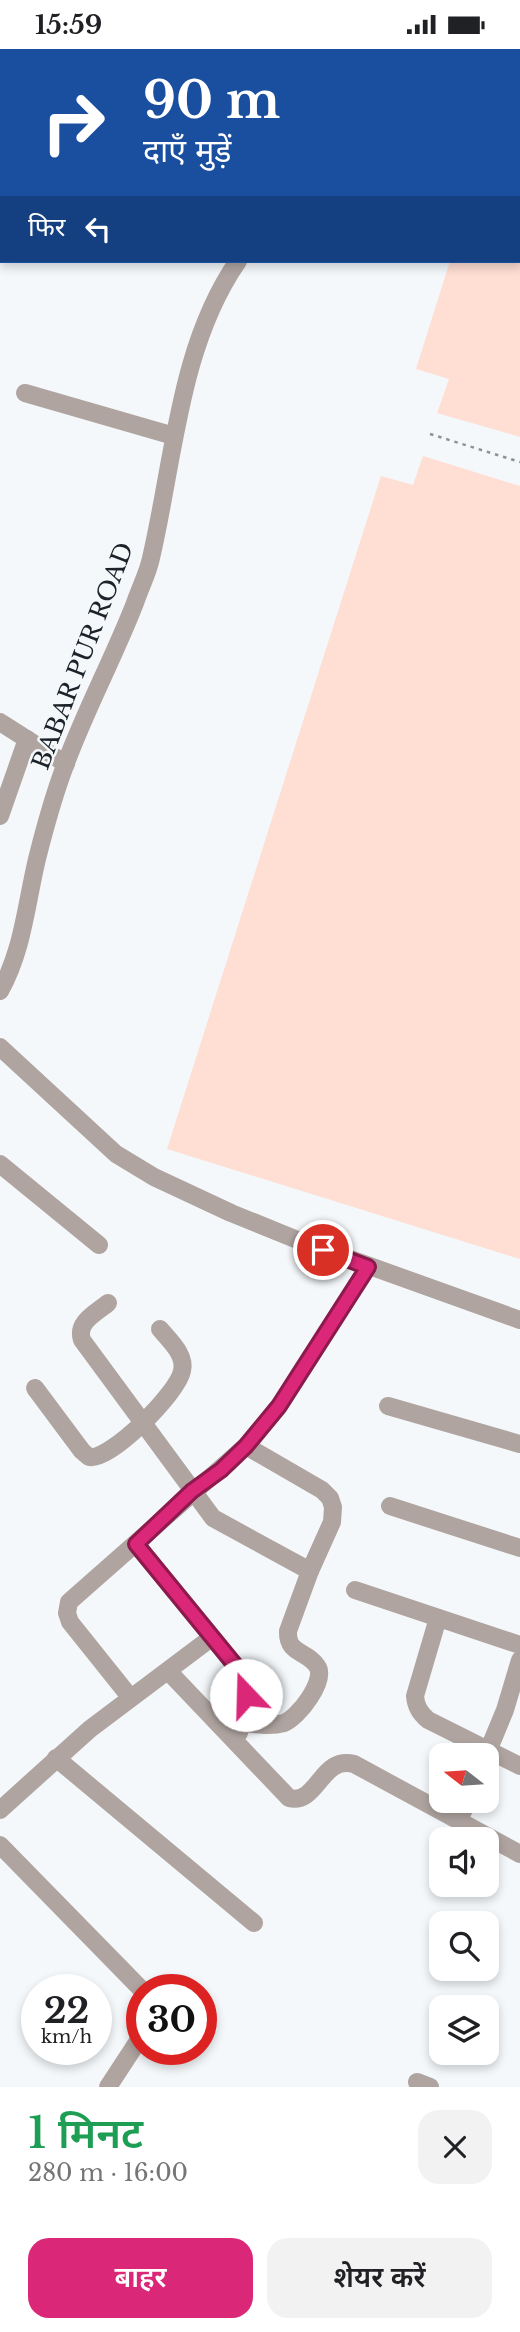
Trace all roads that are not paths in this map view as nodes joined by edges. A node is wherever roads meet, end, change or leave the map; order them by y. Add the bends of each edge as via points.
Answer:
1 (238, 263) edge
2 (25, 393) dead end
3 (174, 436) junction
4 (0, 722) edge
5 (27, 739) junction
6 (66, 764) junction
7 (0, 816) edge
8 (0, 991) edge
9 (0, 1047) edge
10 (0, 1164) edge
11 (99, 1245) dead end
12 (368, 1267) junction
13 (108, 1303) dead end
14 (520, 1320) edge
15 (160, 1329) dead end
16 (35, 1388) dead end
17 (388, 1406) dead end
18 (143, 1422) junction
19 (520, 1444) edge
20 (246, 1446) junction
21 (192, 1491) junction
22 (390, 1506) dead end
23 (136, 1544) junction
24 (520, 1548) edge
25 (310, 1571) junction
26 (355, 1590) dead end
27 (438, 1618) junction
28 (211, 1638) junction
29 (520, 1645) edge
30 (520, 1660) edge
31 (168, 1671) junction
32 (130, 1697) junction
33 (240, 1723) junction
34 (469, 1743) edge
35 (492, 1743) edge
36 (236, 1745) junction
37 (56, 1758) junction
38 (499, 1758) edge
39 (520, 1766) edge
40 (0, 1810) edge
41 (463, 1813) edge
42 (460, 1820) junction
43 (0, 1845) edge
44 (520, 1854) edge
45 (254, 1923) dead end
46 (126, 1974) edge
47 (126, 2059) edge
48 (108, 2087) edge

1 - 3 street, BABAR PUR ROAD via 204,324
2 - 3 street
3 - 6 street, BABAR PUR ROAD via 151,561
4 - 5 street
5 - 6 street
5 - 7 street
6 - 8 street, BABAR PUR ROAD via 37,859 20,945
9 - 12 street via 116,1154 154,1177
10 - 11 street
12 - 14 street
12 - 20 street via 279,1406
13 - 18 street via 85,1321 79,1333
15 - 18 street via 182,1359 182,1371 176,1385
16 - 18 street via 89,1457 103,1455
17 - 19 street
18 - 21 street
20 - 21 street
20 - 25 street via 330,1498 332,1522
21 - 23 street
21 - 25 street via 213,1518
22 - 24 street
23 - 28 street
23 - 32 street via 74,1596 67,1613
25 - 33 street via 288,1639 318,1667 316,1686 299,1713 287,1722
26 - 27 street
27 - 29 street
27 - 34 street via 416,1705 428,1720
28 - 31 street
28 - 33 street via 245,1683
30 - 35 street
31 - 32 street
31 - 36 street
32 - 37 street
33 - 36 street
36 - 42 street via 289,1798 307,1795 335,1764 344,1761
37 - 40 street
37 - 45 street
38 - 39 street
41 - 42 street
42 - 44 street
43 - 46 street
47 - 48 street

